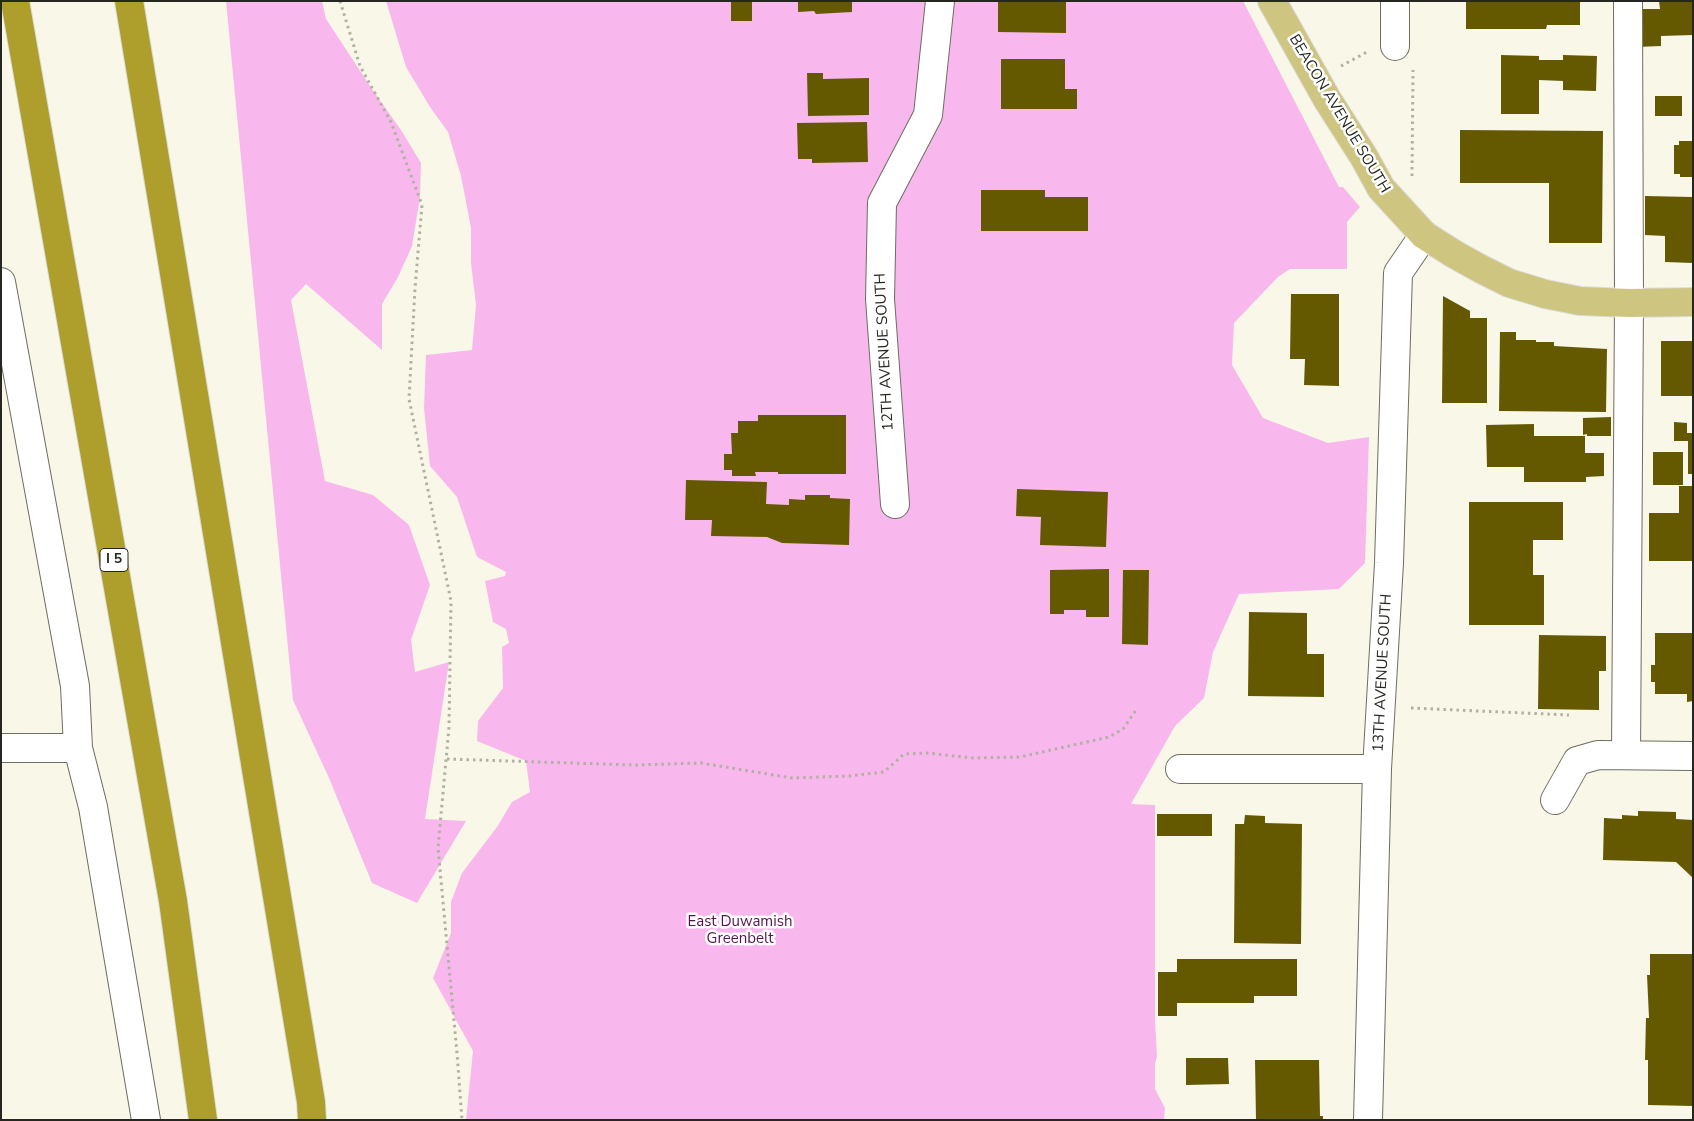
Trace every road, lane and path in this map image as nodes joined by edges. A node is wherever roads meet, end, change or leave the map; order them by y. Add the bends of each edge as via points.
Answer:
1 (15, 1) edge
2 (129, 1) edge
3 (340, 1) edge
4 (940, 1) edge
5 (1272, 1) edge
6 (1395, 1) edge
7 (1628, 1) edge
8 (1367, 52) dead end
9 (1404, 55) joint
10 (1338, 68) dead end
11 (1412, 179) dead end
12 (1424, 235) junction
13 (1, 282) edge
14 (1693, 302) edge
15 (1629, 303) junction
16 (895, 504) dead end
17 (1405, 708) dead end
18 (1136, 710) dead end
19 (1569, 715) dead end
20 (2, 748) edge
21 (78, 748) junction
22 (1626, 755) junction
23 (1693, 756) edge
24 (447, 759) junction
25 (1180, 768) dead end
26 (1377, 768) junction
27 (1555, 800) dead end
28 (146, 1120) edge
29 (202, 1120) edge
30 (312, 1120) edge
31 (462, 1120) edge
32 (1368, 1120) edge

1 - 29 highway, I 5 via 171,891
2 - 30 highway
3 - 24 path via 360,66 391,122 422,205 408,399 451,601
4 - 16 street, 12TH AVENUE SOUTH via 928,115 882,203 880,299
5 - 12 main road, BEACON AVENUE SOUTH via 1381,188
6 - 9 street
7 - 15 street
8 - 10 path
9 - 11 path
12 - 15 main road, BEACON AVENUE SOUTH via 1509,282 1545,294 1580,301
12 - 26 street, 13TH AVENUE SOUTH via 1398,273 1389,563
13 - 21 street via 75,686
14 - 15 main road, BEACON AVENUE SOUTH
15 - 22 street
17 - 19 path
18 - 24 path via 1122,729 1109,737 1020,757 904,754 884,772 849,776 792,778 701,763 634,765
20 - 21 street
21 - 28 street via 93,807
22 - 23 street
22 - 27 street via 1598,755 1577,761
24 - 31 path via 438,848
25 - 26 street
26 - 32 street, 13TH AVENUE SOUTH

